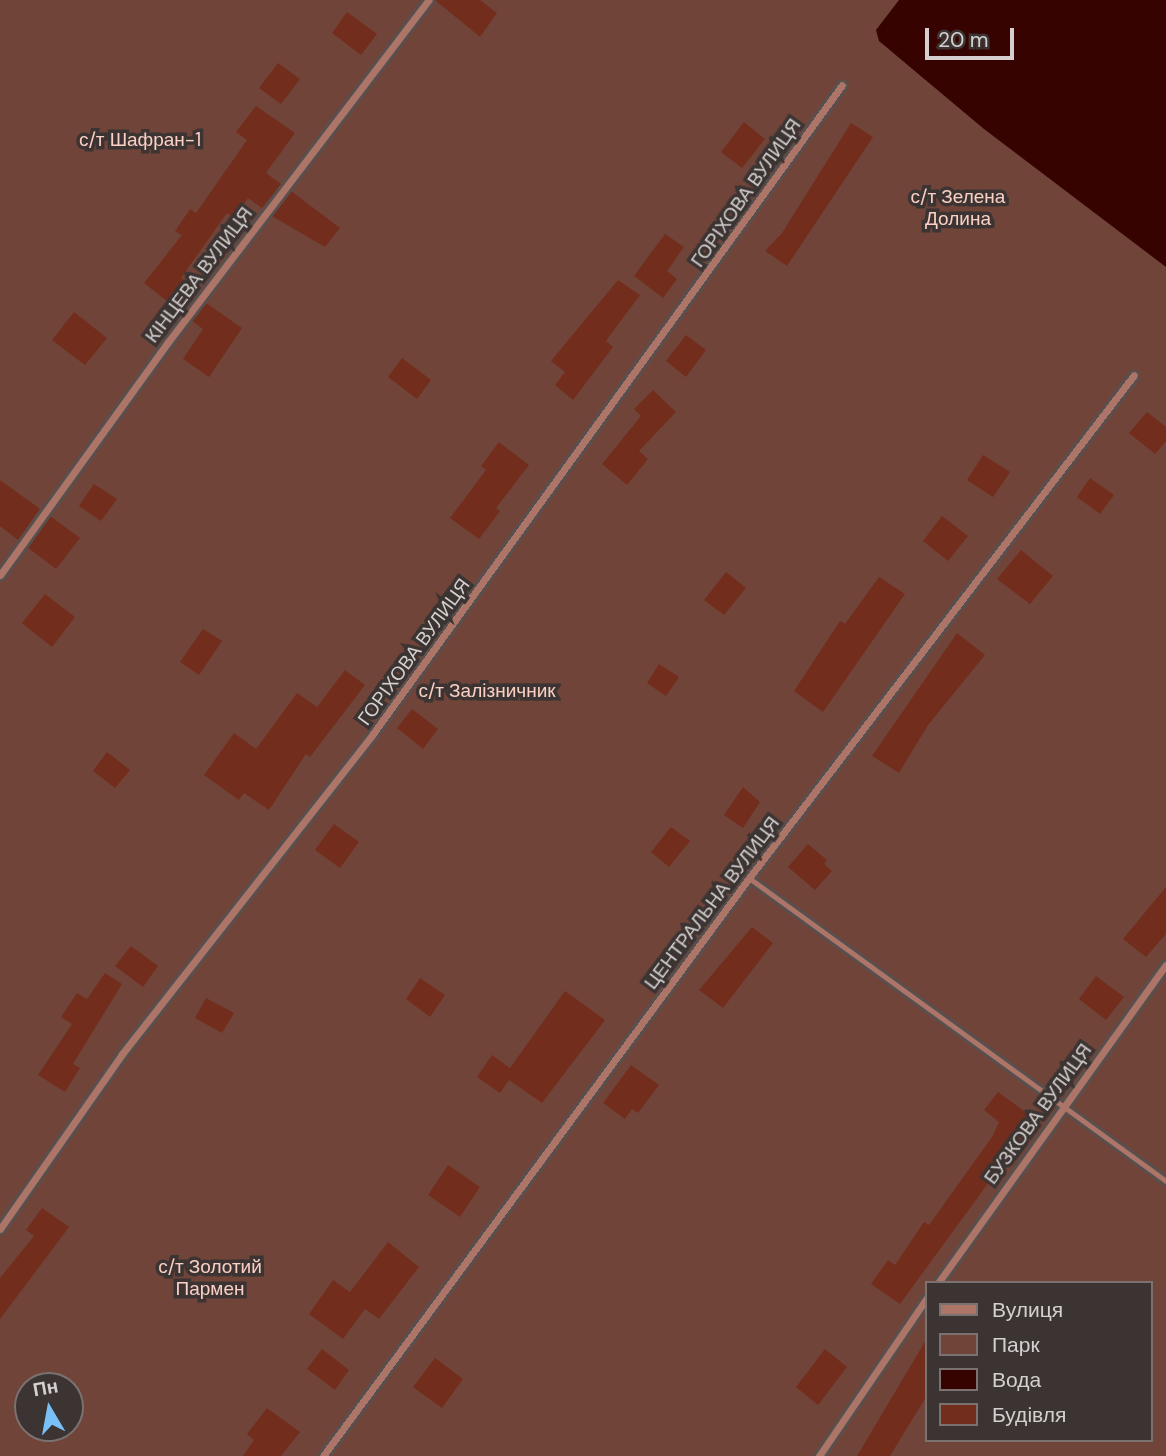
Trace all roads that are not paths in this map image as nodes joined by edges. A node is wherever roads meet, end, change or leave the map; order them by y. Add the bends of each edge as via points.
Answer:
1 (429, 0) edge
2 (842, 85) dead end
3 (1134, 375) dead end
4 (0, 575) edge
5 (749, 878) junction
6 (1166, 965) edge
7 (1063, 1107) junction
8 (1166, 1181) edge
9 (0, 1229) edge
10 (939, 1281) edge
11 (925, 1300) edge
12 (323, 1456) edge
13 (819, 1456) edge

1 - 4 street, КІНЦЕВА ВУЛИЦЯ via 167,342
2 - 9 street, ГОРІХОВА ВУЛИЦЯ via 372,735 122,1054
3 - 5 street, ЦЕНТРАЛЬНА ВУЛИЦЯ
5 - 7 lane
5 - 12 street, ЦЕНТРАЛЬНА ВУЛИЦЯ
6 - 7 street, БУЗКОВА ВУЛИЦЯ
7 - 8 lane
7 - 10 street, БУЗКОВА ВУЛИЦЯ
11 - 13 street

